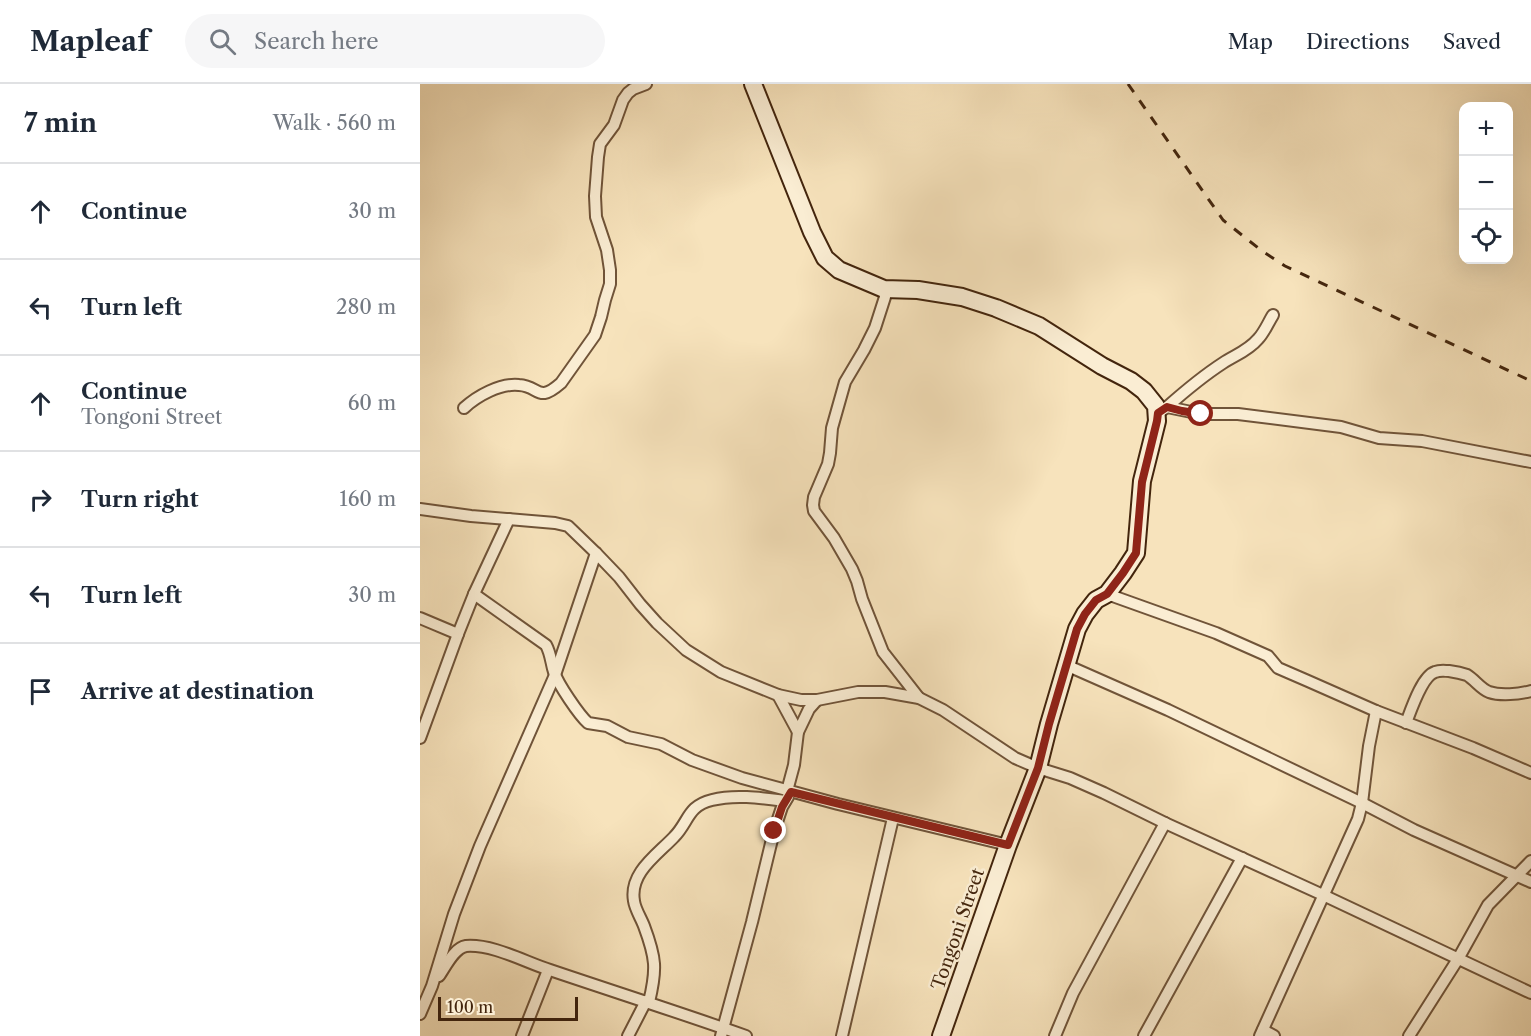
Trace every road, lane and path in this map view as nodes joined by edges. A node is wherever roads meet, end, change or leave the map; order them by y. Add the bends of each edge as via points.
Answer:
1 (646, 84) edge
2 (753, 84) edge
3 (884, 289) junction
4 (1273, 315) dead end
5 (464, 408) dead end
6 (1162, 410) junction
7 (1531, 462) edge
8 (420, 509) edge
9 (508, 519) junction
10 (596, 553) junction
11 (474, 594) junction
12 (1107, 594) junction
13 (420, 618) edge
14 (458, 634) junction
15 (1066, 665) junction
16 (555, 675) junction
17 (1531, 691) edge
18 (778, 695) junction
19 (919, 698) junction
20 (817, 700) junction
21 (1376, 711) junction
22 (1406, 723) junction
23 (798, 732) junction
24 (420, 738) edge
25 (1038, 768) junction
26 (1531, 773) edge
27 (788, 795) junction
28 (1362, 803) junction
29 (893, 818) junction
30 (1165, 823) junction
31 (1008, 845) junction
32 (1242, 858) junction
33 (1531, 861) edge
34 (1516, 875) junction
35 (1531, 882) edge
36 (1323, 895) junction
37 (1458, 959) junction
38 (548, 970) junction
39 (432, 986) junction
40 (1531, 993) edge
41 (647, 1001) junction
42 (420, 1014) edge
43 (722, 1032) edge
44 (1261, 1033) edge
45 (522, 1036) edge
46 (628, 1036) edge
47 (746, 1036) edge
48 (842, 1036) edge
49 (941, 1036) edge
50 (1055, 1036) edge
51 (1144, 1036) edge
52 (1274, 1036) edge
53 (1409, 1036) edge

1 - 5 street via 628,93 614,125 600,144 596,217 607,250 610,284 595,335 554,390 542,393 524,385 506,385
2 - 3 street via 825,258 839,270
3 - 6 street via 962,297 1039,326 1131,381
3 - 19 street via 875,328 845,382 832,428 828,464 813,505 852,569 883,652
4 - 6 street via 1250,347
6 - 7 street via 1332,425 1379,438 1422,441
6 - 12 street, Tongoni Street via 1142,482 1136,553
8 - 9 street
9 - 10 street via 568,526
9 - 11 street
10 - 16 street
10 - 18 street via 686,650 721,672
11 - 14 street
11 - 16 street via 542,641 550,652
12 - 15 street, Tongoni Street via 1085,614
12 - 21 street via 1216,633 1268,656 1278,668
13 - 14 street
14 - 24 street
15 - 25 street, Tongoni Street
15 - 28 street
16 - 27 street via 588,723 661,744 692,760
16 - 39 street via 480,846
17 - 22 street via 1491,692 1462,673 1433,672 1417,694
18 - 20 street
18 - 23 street
19 - 20 street via 858,692
19 - 25 street via 944,710 1015,758
20 - 23 street
21 - 22 street
21 - 28 street
22 - 26 street
23 - 27 street
25 - 30 street via 1070,778
25 - 31 street, Tongoni Street
27 - 29 street
27 - 41 street via 768,799 733,797 696,807 676,836 638,876 634,902 655,966
27 - 43 street via 774,831
28 - 34 street
28 - 36 street
29 - 31 street
29 - 48 street
30 - 32 street
30 - 50 street via 1073,993
31 - 49 street, Tongoni Street
32 - 36 street
32 - 51 street
33 - 34 street
34 - 35 street
34 - 37 street via 1488,905
36 - 37 street
36 - 44 street
37 - 40 street
37 - 53 street
38 - 39 street via 502,952 464,946
38 - 41 street
38 - 45 street
39 - 42 street
41 - 43 street
41 - 46 street
43 - 47 street
44 - 52 street

